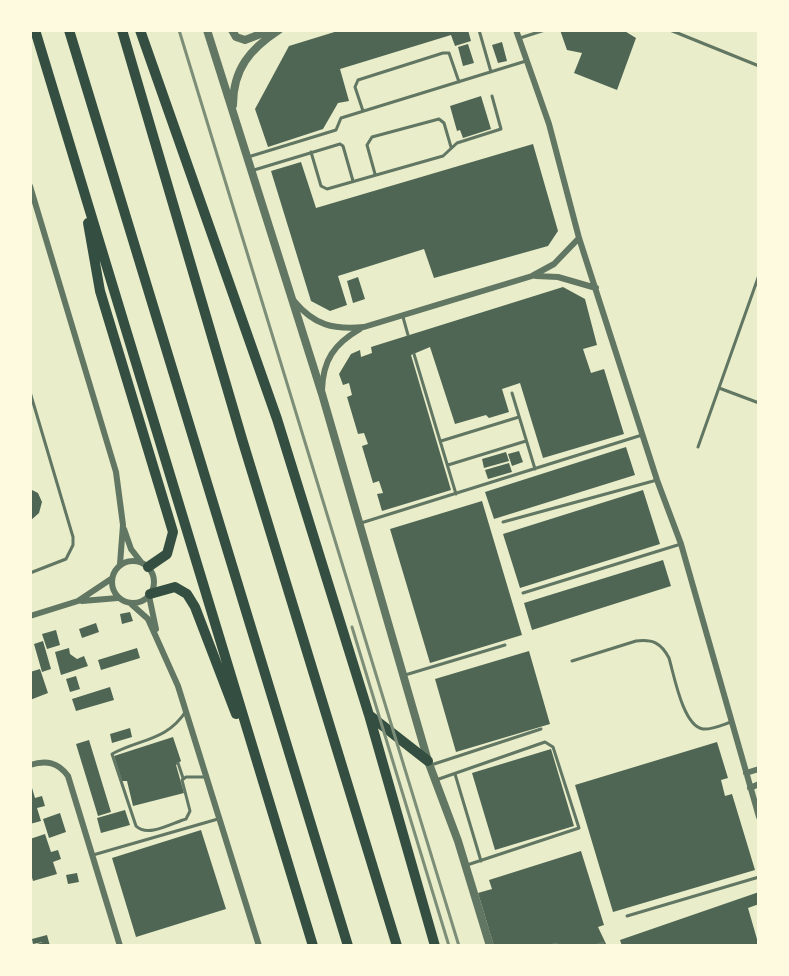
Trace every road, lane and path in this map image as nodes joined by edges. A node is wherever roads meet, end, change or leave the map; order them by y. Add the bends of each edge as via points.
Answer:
1 (35, 30) edge
2 (69, 30) edge
3 (122, 30) edge
4 (140, 30) edge
5 (207, 30) edge
6 (232, 30) edge
7 (271, 30) edge
8 (279, 30) edge
9 (479, 30) edge
10 (545, 30) edge
11 (670, 30) edge
12 (519, 33) edge
13 (528, 61) junction
14 (759, 66) edge
15 (490, 72) junction
16 (459, 81) junction
17 (492, 96) dead end
18 (363, 111) junction
19 (233, 112) junction
20 (452, 147) junction
21 (311, 152) junction
22 (247, 157) junction
23 (251, 171) junction
24 (375, 175) junction
25 (353, 181) junction
26 (30, 186) edge
27 (87, 205) junction
28 (579, 238) junction
29 (759, 275) edge
30 (532, 276) junction
31 (596, 288) junction
32 (290, 296) junction
33 (402, 315) junction
34 (364, 327) junction
35 (408, 335) dead end
36 (414, 354) dead end
37 (719, 388) junction
38 (30, 392) edge
39 (512, 393) dead end
40 (322, 394) junction
41 (759, 403) edge
42 (519, 417) junction
43 (642, 435) junction
44 (441, 441) junction
45 (526, 441) junction
46 (698, 447) dead end
47 (448, 465) junction
48 (535, 469) junction
49 (657, 480) junction
50 (456, 494) junction
51 (503, 522) dead end
52 (360, 524) junction
53 (123, 525) junction
54 (681, 544) junction
55 (120, 564) junction
56 (145, 565) junction
57 (30, 573) edge
58 (111, 579) junction
59 (523, 593) dead end
60 (149, 595) junction
61 (118, 598) junction
62 (78, 601) junction
63 (130, 603) junction
64 (30, 616) edge
65 (158, 635) junction
66 (505, 645) dead end
67 (572, 661) dead end
68 (404, 676) junction
69 (187, 710) junction
70 (369, 715) junction
71 (731, 722) junction
72 (541, 729) dead end
73 (167, 732) junction
74 (169, 738) dead end
75 (253, 750) junction
76 (178, 763) dead end
77 (429, 763) junction
78 (30, 765) edge
79 (759, 769) edge
80 (455, 773) junction
81 (746, 773) junction
82 (208, 777) junction
83 (183, 778) junction
84 (435, 780) junction
85 (759, 784) edge
86 (750, 788) junction
87 (759, 817) edge
88 (220, 818) junction
89 (93, 855) junction
90 (482, 861) junction
91 (465, 866) junction
92 (759, 877) edge
93 (627, 916) dead end
94 (557, 944) dead end
95 (603, 944) dead end
96 (120, 946) edge
97 (259, 946) edge
98 (313, 946) edge
99 (348, 946) edge
100 (397, 946) edge
101 (435, 946) edge
102 (490, 946) edge
103 (548, 946) edge
104 (595, 946) edge

1 - 27 highway
2 - 99 highway
3 - 100 highway via 238,428
4 - 70 highway via 277,419
5 - 19 street
6 - 7 street via 236,37 245,40
8 - 19 street via 244,60 235,81
9 - 15 lane
10 - 12 lane
11 - 14 lane
12 - 13 street
13 - 15 lane
13 - 28 street
15 - 16 lane
16 - 18 lane
16 - 18 lane via 449,53 412,63 358,80 355,87
17 - 20 lane via 501,129
18 - 22 lane via 341,118 336,130
19 - 22 street
20 - 24 lane via 443,156
20 - 24 lane via 439,119 372,137 367,145
21 - 23 lane
21 - 25 lane via 323,188
21 - 25 lane via 342,145
22 - 23 street
23 - 32 street
24 - 25 lane
26 - 53 street via 112,459
27 - 56 highway via 100,291 172,531 167,554
27 - 75 highway
28 - 30 street via 554,264
28 - 31 street
29 - 37 lane
30 - 31 street via 558,277
30 - 33 street
31 - 43 street
32 - 34 street via 310,319 322,325
32 - 40 street
33 - 34 street
33 - 35 lane
34 - 40 street via 331,352 322,375
36 - 44 lane
37 - 41 lane
37 - 46 lane
38 - 57 lane via 74,537 66,559
39 - 42 lane
40 - 52 street
42 - 44 lane
42 - 45 lane
43 - 48 lane
43 - 49 street
44 - 47 lane
45 - 47 lane
45 - 48 lane
47 - 50 lane
48 - 50 lane
49 - 51 lane
49 - 54 street
50 - 52 lane
52 - 68 street
53 - 55 street
53 - 56 street via 132,549
54 - 59 lane
54 - 71 street
55 - 56 street via 131,560
55 - 58 street
56 - 60 street via 154,580
58 - 61 street
58 - 62 street
60 - 63 street
60 - 65 street
60 - 75 highway via 175,587 192,600
61 - 62 street
61 - 63 street
62 - 64 street
63 - 65 street via 143,612
65 - 69 street
66 - 68 lane
67 - 71 lane via 636,641 656,642 669,658 690,722 707,729
68 - 77 street
69 - 73 lane
69 - 82 street
70 - 77 highway
70 - 101 highway
71 - 81 street
72 - 77 lane
73 - 74 lane
73 - 83 lane via 112,754 138,829 149,831 188,818
75 - 98 highway
76 - 83 lane
77 - 84 street
78 - 89 street via 56,764 68,776
79 - 81 street
80 - 84 lane
80 - 90 lane
80 - 90 lane via 550,743 579,825 576,830
81 - 86 street
82 - 83 lane
82 - 88 street
84 - 91 street
85 - 86 street
86 - 87 street
88 - 89 lane
88 - 97 street
89 - 96 street
90 - 91 lane
91 - 102 street
92 - 93 lane
94 - 103 lane
95 - 104 lane

